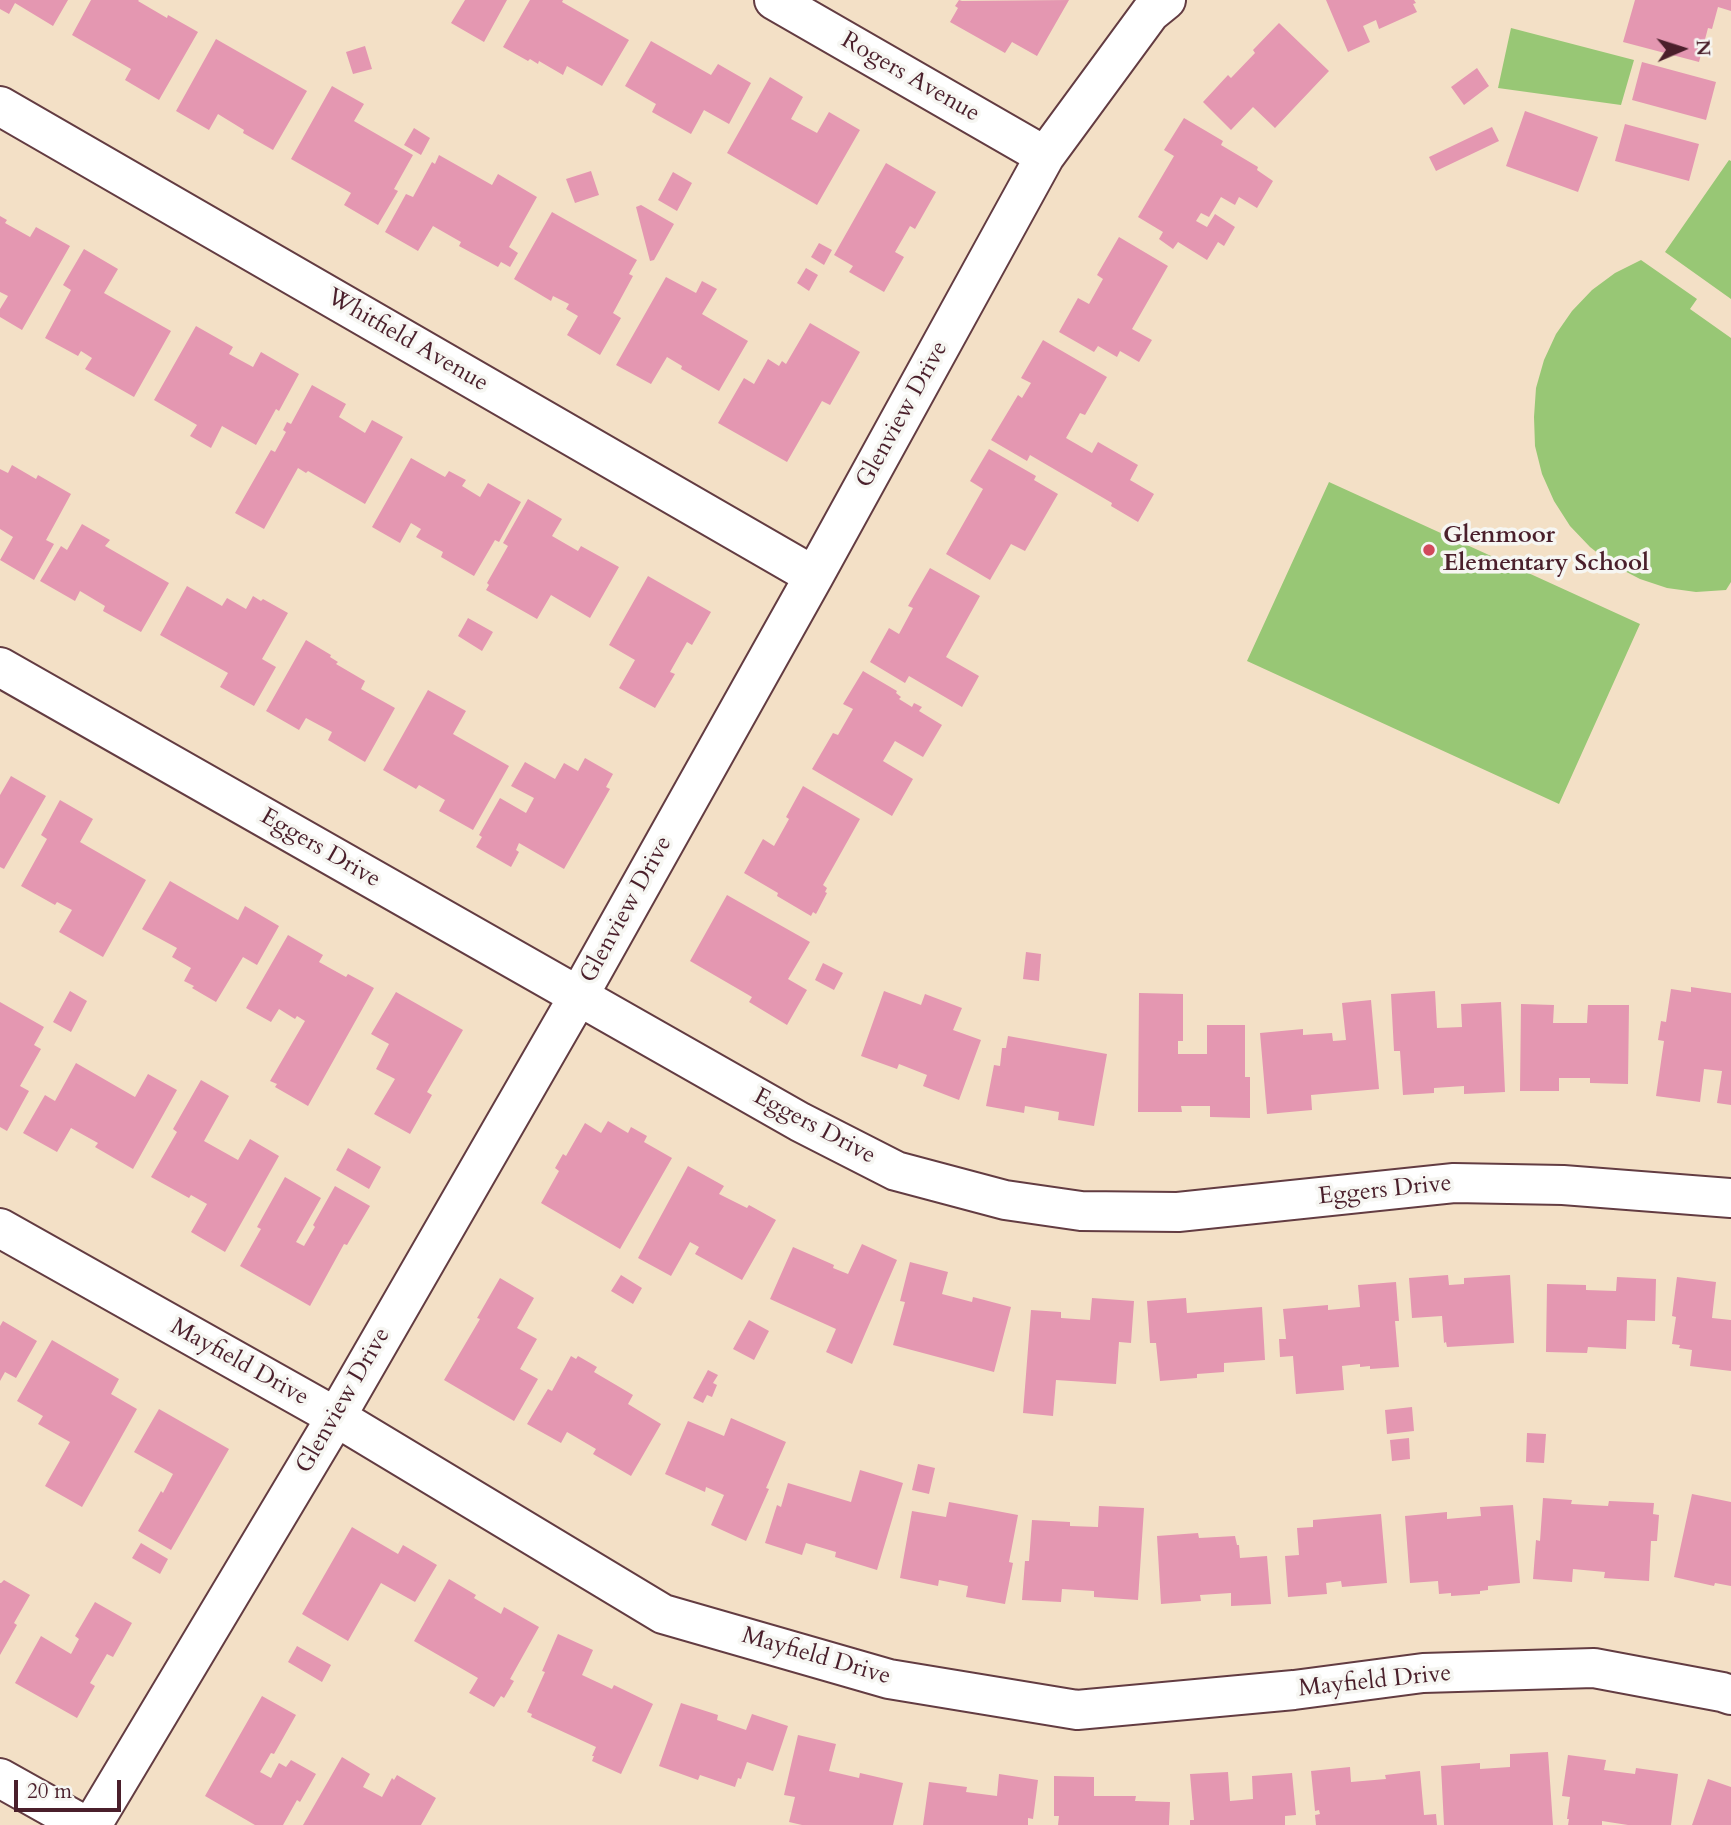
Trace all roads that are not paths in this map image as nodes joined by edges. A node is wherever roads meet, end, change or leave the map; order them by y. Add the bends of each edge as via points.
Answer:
1 (774, 0) edge
2 (1166, 0) edge
3 (0, 106) edge
4 (1045, 156) junction
5 (814, 576) junction
6 (0, 667) edge
7 (578, 996) junction
8 (1731, 1198) edge
9 (0, 1228) edge
10 (336, 1417) junction
11 (1731, 1695) edge
12 (0, 1778) edge
13 (84, 1825) edge
14 (92, 1825) edge

1 - 4 street, Rogers Avenue
2 - 4 street, Glenview Drive via 1150,13
3 - 5 street, Whitfield Avenue
4 - 5 street, Glenview Drive
5 - 7 street, Glenview Drive
6 - 7 street, Eggers Drive
7 - 8 street, Eggers Drive via 800,1122 897,1171 1005,1200 1081,1211 1178,1212 1454,1183 1563,1185
7 - 10 street, Glenview Drive
9 - 10 street, Mayfield Drive
10 - 11 street, Mayfield Drive via 663,1614 889,1679 1077,1710 1423,1673 1594,1668
10 - 14 street, Glenview Drive
12 - 13 street

